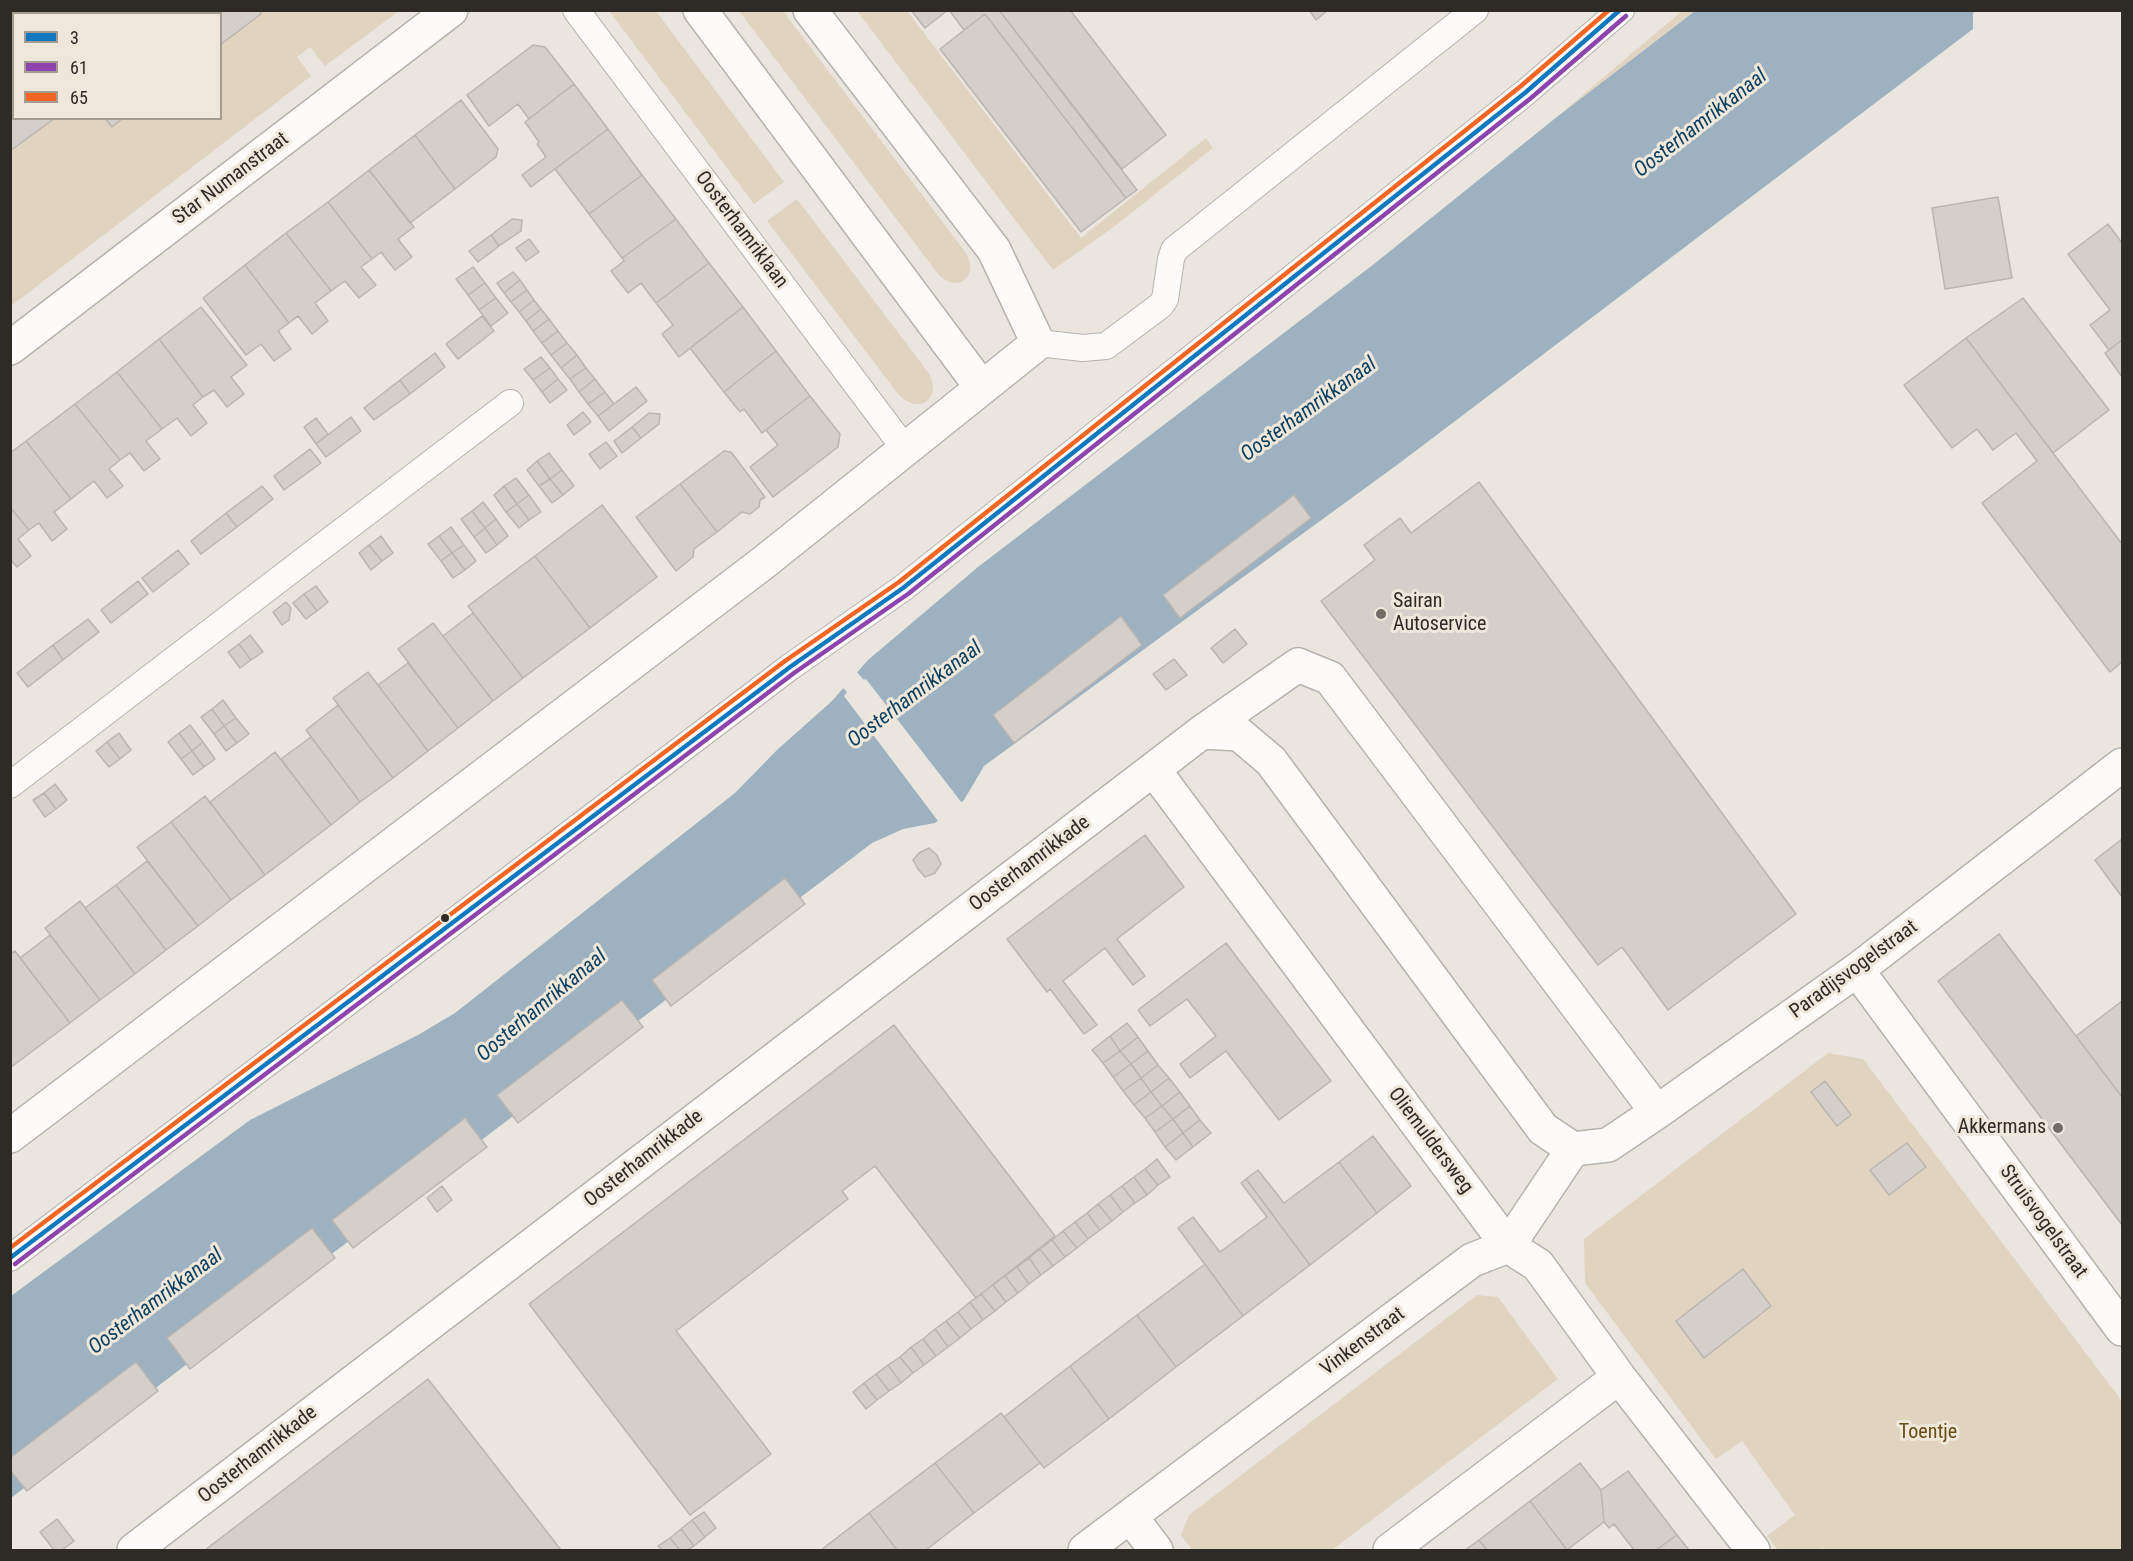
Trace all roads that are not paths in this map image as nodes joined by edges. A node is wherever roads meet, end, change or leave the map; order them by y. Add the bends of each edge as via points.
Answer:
1 (451, 10) edge
2 (576, 10) edge
3 (700, 10) edge
4 (810, 10) edge
5 (1475, 10) edge
6 (1621, 10) edge
7 (1038, 343) junction
8 (10, 348) edge
9 (982, 388) junction
10 (510, 403) dead end
11 (905, 449) junction
12 (1202, 732) junction
13 (2122, 765) edge
14 (1154, 770) junction
15 (10, 784) edge
16 (1857, 970) junction
17 (1657, 1112) junction
18 (15, 1124) edge
19 (1574, 1149) junction
20 (1508, 1246) junction
21 (10, 1258) edge
22 (2122, 1329) edge
23 (1619, 1377) junction
24 (1130, 1516) junction
25 (134, 1551) edge
26 (1085, 1551) edge
27 (1156, 1551) edge
28 (1390, 1551) edge
29 (1753, 1551) edge

1 - 8 street, Star Numanstraat
2 - 11 lane, Oosterhamriklaan
3 - 9 street
4 - 7 street via 994,250
5 - 7 lane via 1174,250 1167,293 1161,305 1106,346 1083,348
6 - 21 lane via 1526,92 903,588 790,667
7 - 9 street
9 - 11 street
10 - 15 lane
11 - 18 street via 763,563
12 - 14 street
12 - 17 street via 1298,665 1330,678
12 - 19 street via 1239,734 1271,761 1543,1129
13 - 16 street, Paradijsvogelstraat
14 - 20 street, Oliemuldersweg
14 - 25 street, Oosterhamrikkade
16 - 17 street, Paradijsvogelstraat
16 - 22 street, Struisvogelstraat
17 - 19 street, Paradijsvogelstraat via 1608,1145
19 - 20 street
20 - 23 street, Oliemuldersweg via 1538,1265
20 - 24 street, Vinkenstraat via 1472,1260
23 - 28 street
23 - 29 street, Oliemuldersweg
24 - 26 street, Vinkenstraat
24 - 27 street

